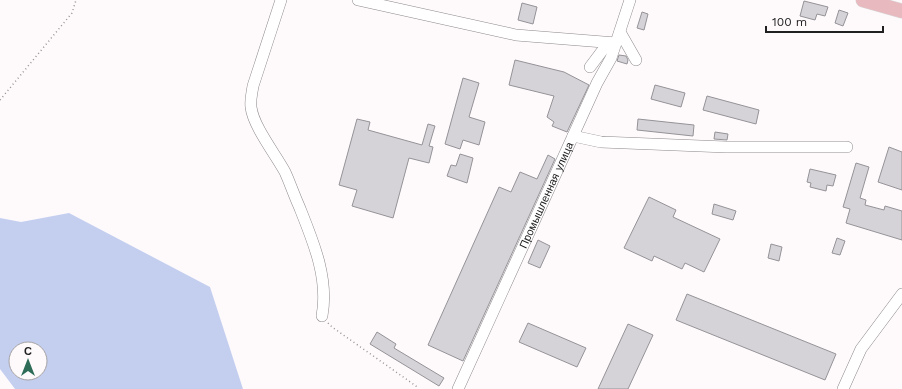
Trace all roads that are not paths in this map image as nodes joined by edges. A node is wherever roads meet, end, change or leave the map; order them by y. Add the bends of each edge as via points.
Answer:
1 (281, 0) edge
2 (358, 0) edge
3 (630, 0) edge
4 (865, 0) edge
5 (902, 11) edge
6 (620, 32) junction
7 (612, 43) junction
8 (636, 60) dead end
9 (590, 66) dead end
10 (573, 136) junction
11 (847, 147) dead end
12 (902, 294) edge
13 (322, 316) road end
14 (458, 389) edge
15 (843, 389) edge

1 - 13 street via 253,86 251,108 255,121 285,173 312,239 321,270 324,302
2 - 7 street via 482,31
3 - 6 street, Промышленная улица
4 - 5 main road
6 - 7 street, Промышленная улица
6 - 8 street
7 - 9 street
7 - 10 street, Промышленная улица via 611,58
10 - 11 street via 601,142 726,147
10 - 14 street, Промышленная улица
12 - 15 street via 864,351

